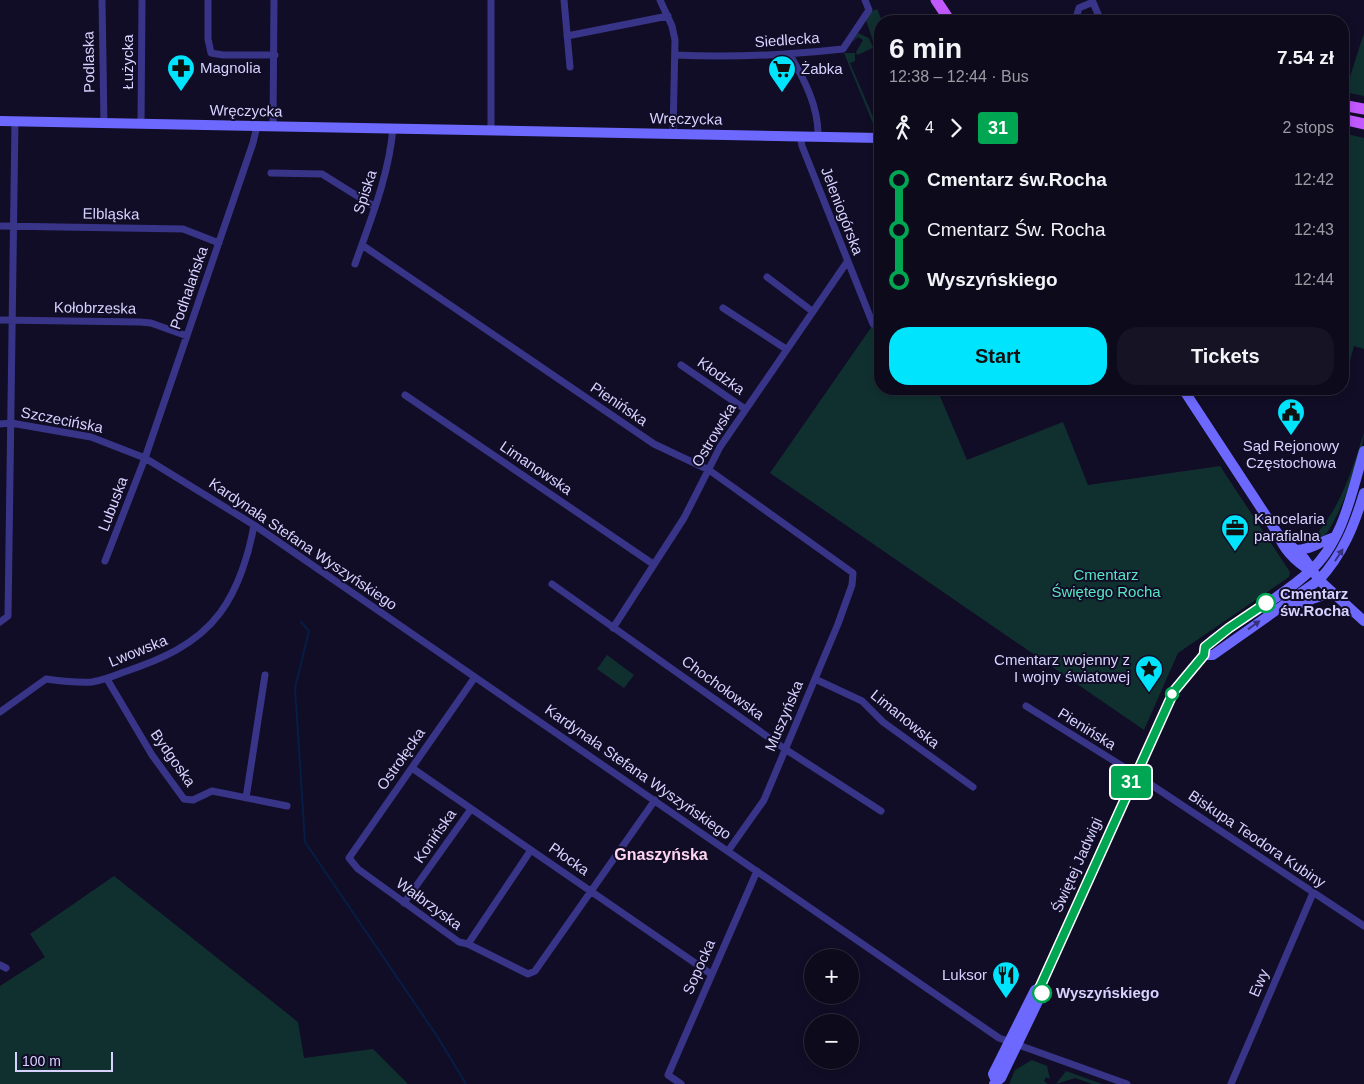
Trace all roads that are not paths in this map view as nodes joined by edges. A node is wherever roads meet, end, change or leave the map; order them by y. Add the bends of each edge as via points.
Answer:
1 (102, 0) edge
2 (142, 0) edge
3 (208, 0) edge
4 (274, 0) edge
5 (491, 0) edge
6 (564, 0) edge
7 (660, 0) edge
8 (864, 0) edge
9 (936, 0) edge
10 (1092, 1) edge
11 (946, 15) edge
12 (1077, 15) edge
13 (1098, 15) edge
14 (668, 16) junction
15 (567, 36) junction
16 (790, 54) junction
17 (275, 55) junction
18 (675, 55) junction
19 (570, 67) dead end
20 (1349, 106) edge
21 (1364, 109) edge
22 (0, 121) edge
23 (15, 121) junction
24 (1349, 121) edge
25 (104, 123) junction
26 (142, 124) junction
27 (1364, 124) edge
28 (256, 126) junction
29 (273, 126) junction
30 (393, 128) junction
31 (491, 130) junction
32 (673, 134) junction
33 (800, 136) junction
34 (818, 136) junction
35 (874, 138) edge
36 (271, 173) dead end
37 (375, 206) junction
38 (0, 226) edge
39 (13, 226) junction
40 (219, 243) junction
41 (362, 245) junction
42 (847, 262) junction
43 (355, 264) dead end
44 (767, 277) dead end
45 (723, 308) dead end
46 (812, 311) junction
47 (0, 320) edge
48 (12, 320) junction
49 (872, 324) dead end
50 (187, 336) junction
51 (786, 349) junction
52 (681, 365) dead end
53 (405, 395) dead end
54 (1187, 395) edge
55 (746, 409) junction
56 (10, 423) junction
57 (0, 424) edge
58 (1364, 451) edge
59 (146, 458) junction
60 (709, 470) junction
61 (1364, 493) edge
62 (254, 525) junction
63 (1278, 534) junction
64 (1335, 537) junction
65 (1296, 550) junction
66 (105, 561) dead end
67 (653, 564) junction
68 (1311, 571) junction
69 (1319, 580) junction
70 (552, 584) dead end
71 (852, 585) joint
72 (1332, 592) junction
73 (1288, 602) junction
74 (1364, 621) edge
75 (0, 622) edge
76 (613, 628) junction
77 (1204, 655) junction
78 (265, 675) dead end
79 (475, 677) junction
80 (107, 679) junction
81 (814, 679) junction
82 (1026, 706) dead end
83 (0, 712) edge
84 (785, 749) junction
85 (412, 768) junction
86 (1135, 774) junction
87 (973, 787) dead end
88 (246, 798) junction
89 (655, 800) junction
90 (287, 806) dead end
91 (471, 809) junction
92 (882, 810) dead end
93 (531, 850) junction
94 (728, 851) junction
95 (349, 858) joint
96 (757, 871) junction
97 (592, 891) junction
98 (1313, 893) junction
99 (404, 903) junction
100 (1364, 926) edge
101 (468, 944) junction
102 (711, 974) junction
103 (1014, 1044) junction
104 (995, 1082) edge
105 (681, 1084) edge
106 (1127, 1084) edge
107 (1231, 1084) edge

1 - 25 street, Podlaska
2 - 26 street, Łużycka
3 - 17 street via 211,53 224,56
4 - 17 street
5 - 31 street
6 - 15 street
7 - 14 street
8 - 16 street, Siedlecka via 869,10 843,49
9 - 11 main road
10 - 12 street via 1079,8
10 - 13 street
14 - 15 street
14 - 18 street
15 - 19 street
16 - 18 street, Siedlecka via 723,58
16 - 34 street via 806,83 817,119
17 - 29 street
18 - 32 street
20 - 21 main road
22 - 23 main road, Wręczycka
23 - 25 main road, Wręczycka
23 - 39 street
24 - 27 main road
25 - 26 main road, Wręczycka
26 - 28 main road, Wręczycka
28 - 29 main road, Wręczycka
28 - 40 street, Podhalańska
29 - 30 main road, Wręczycka
30 - 31 main road, Wręczycka
30 - 37 street, Spiska via 391,154
31 - 32 main road, Wręczycka
32 - 33 main road, Wręczycka
33 - 34 main road, Wręczycka
33 - 42 street, Jeleniogórska
34 - 35 main road, Wręczycka
36 - 37 street via 322,174
37 - 41 street, Spiska
38 - 39 street, Elbląska
39 - 40 street, Elbląska via 183,229
39 - 48 street
40 - 50 street, Podhalańska
41 - 43 street, Spiska
41 - 60 street, Pienińska via 654,444
42 - 46 street, Ostrowska
42 - 49 street, Jeleniogórska
44 - 46 street
45 - 51 street
46 - 51 street, Ostrowska
47 - 48 street, Kołobrzeska
48 - 50 street, Kołobrzeska via 151,323
48 - 56 street
50 - 59 street, Podhalańska
51 - 55 street, Ostrowska
52 - 55 street, Kłodzka
53 - 67 street, Limanowska
54 - 63 main road
55 - 60 street, Ostrowska via 720,447
56 - 57 street, Szczecińska
56 - 59 street, Szczecińska via 91,437
56 - 75 street via 8,616
58 - 64 main road, Świętej Jadwigi
59 - 62 street, Kardynała Stefana Wyszyńskiego
59 - 66 street, Lubuska
60 - 67 street, Ostrowska via 684,518
60 - 71 street, Pienińska via 842,564 853,573
69 -> 61 main road, Świętej Jadwigi via 1347,541
62 - 79 street, Kardynała Stefana Wyszyńskiego
62 - 80 street, Lwowska via 245,562 229,598 205,630 165,657
63 - 65 main road
63 - 68 main road via 1294,559
64 - 65 main road via 1308,550
64 - 68 main road, Świętej Jadwigi
65 - 68 main road
67 - 76 street, Ostrowska
68 - 69 main road
68 - 77 main road, Świętej Jadwigi via 1214,639 1205,647
69 - 72 main road
69 - 73 main road, Świętej Jadwigi
70 - 76 street, Chochołowska
71 - 81 street, Muszyńska
72 - 73 main road via 1298,604
72 - 74 main road
77 -> 73 main road, Świętej Jadwigi via 1213,655
76 - 84 street, Chochołowska
77 - 86 main road, Świętej Jadwigi via 1174,691
78 - 88 street
79 - 85 street, Ostrołęcka
79 - 89 street, Kardynała Stefana Wyszyńskiego
80 - 83 street, Lwowska via 76,682 46,679
80 - 88 street, Bydgoska via 152,755 184,799 193,800 212,791
81 - 84 street, Muszyńska
81 - 87 street, Limanowska via 862,701 882,722
82 - 86 street, Pienińska
84 - 92 street, Chochołowska
84 - 94 street, Muszyńska via 764,800
85 - 91 street, Płocka
85 - 95 street, Ostrołęcka
86 - 98 street, Biskupa Teodora Kubiny
86 - 103 main road, Świętej Jadwigi via 1040,987 1042,993
88 - 90 street, Bydgoska
89 - 94 street, Kardynała Stefana Wyszyńskiego
89 - 97 street
91 - 93 street, Płocka
91 - 99 street, Konińska
93 - 97 street, Płocka
93 - 101 street
94 - 96 street, Kardynała Stefana Wyszyńskiego
95 - 99 street, Wałbrzyska via 358,869
96 - 102 street, Sopocka
96 - 103 street, Kardynała Stefana Wyszyńskiego via 999,1038
97 - 101 street, Wałbrzyska via 535,971 528,974
97 - 102 street, Płocka
98 - 100 street, Biskupa Teodora Kubiny
98 - 107 street, Ewy
99 - 101 street, Wałbrzyska via 459,942
102 - 105 street, Sopocka via 668,1075
103 - 104 main road, Świętej Jadwigi via 1001,1078
103 - 106 street, Kardynała Stefana Wyszyńskiego

